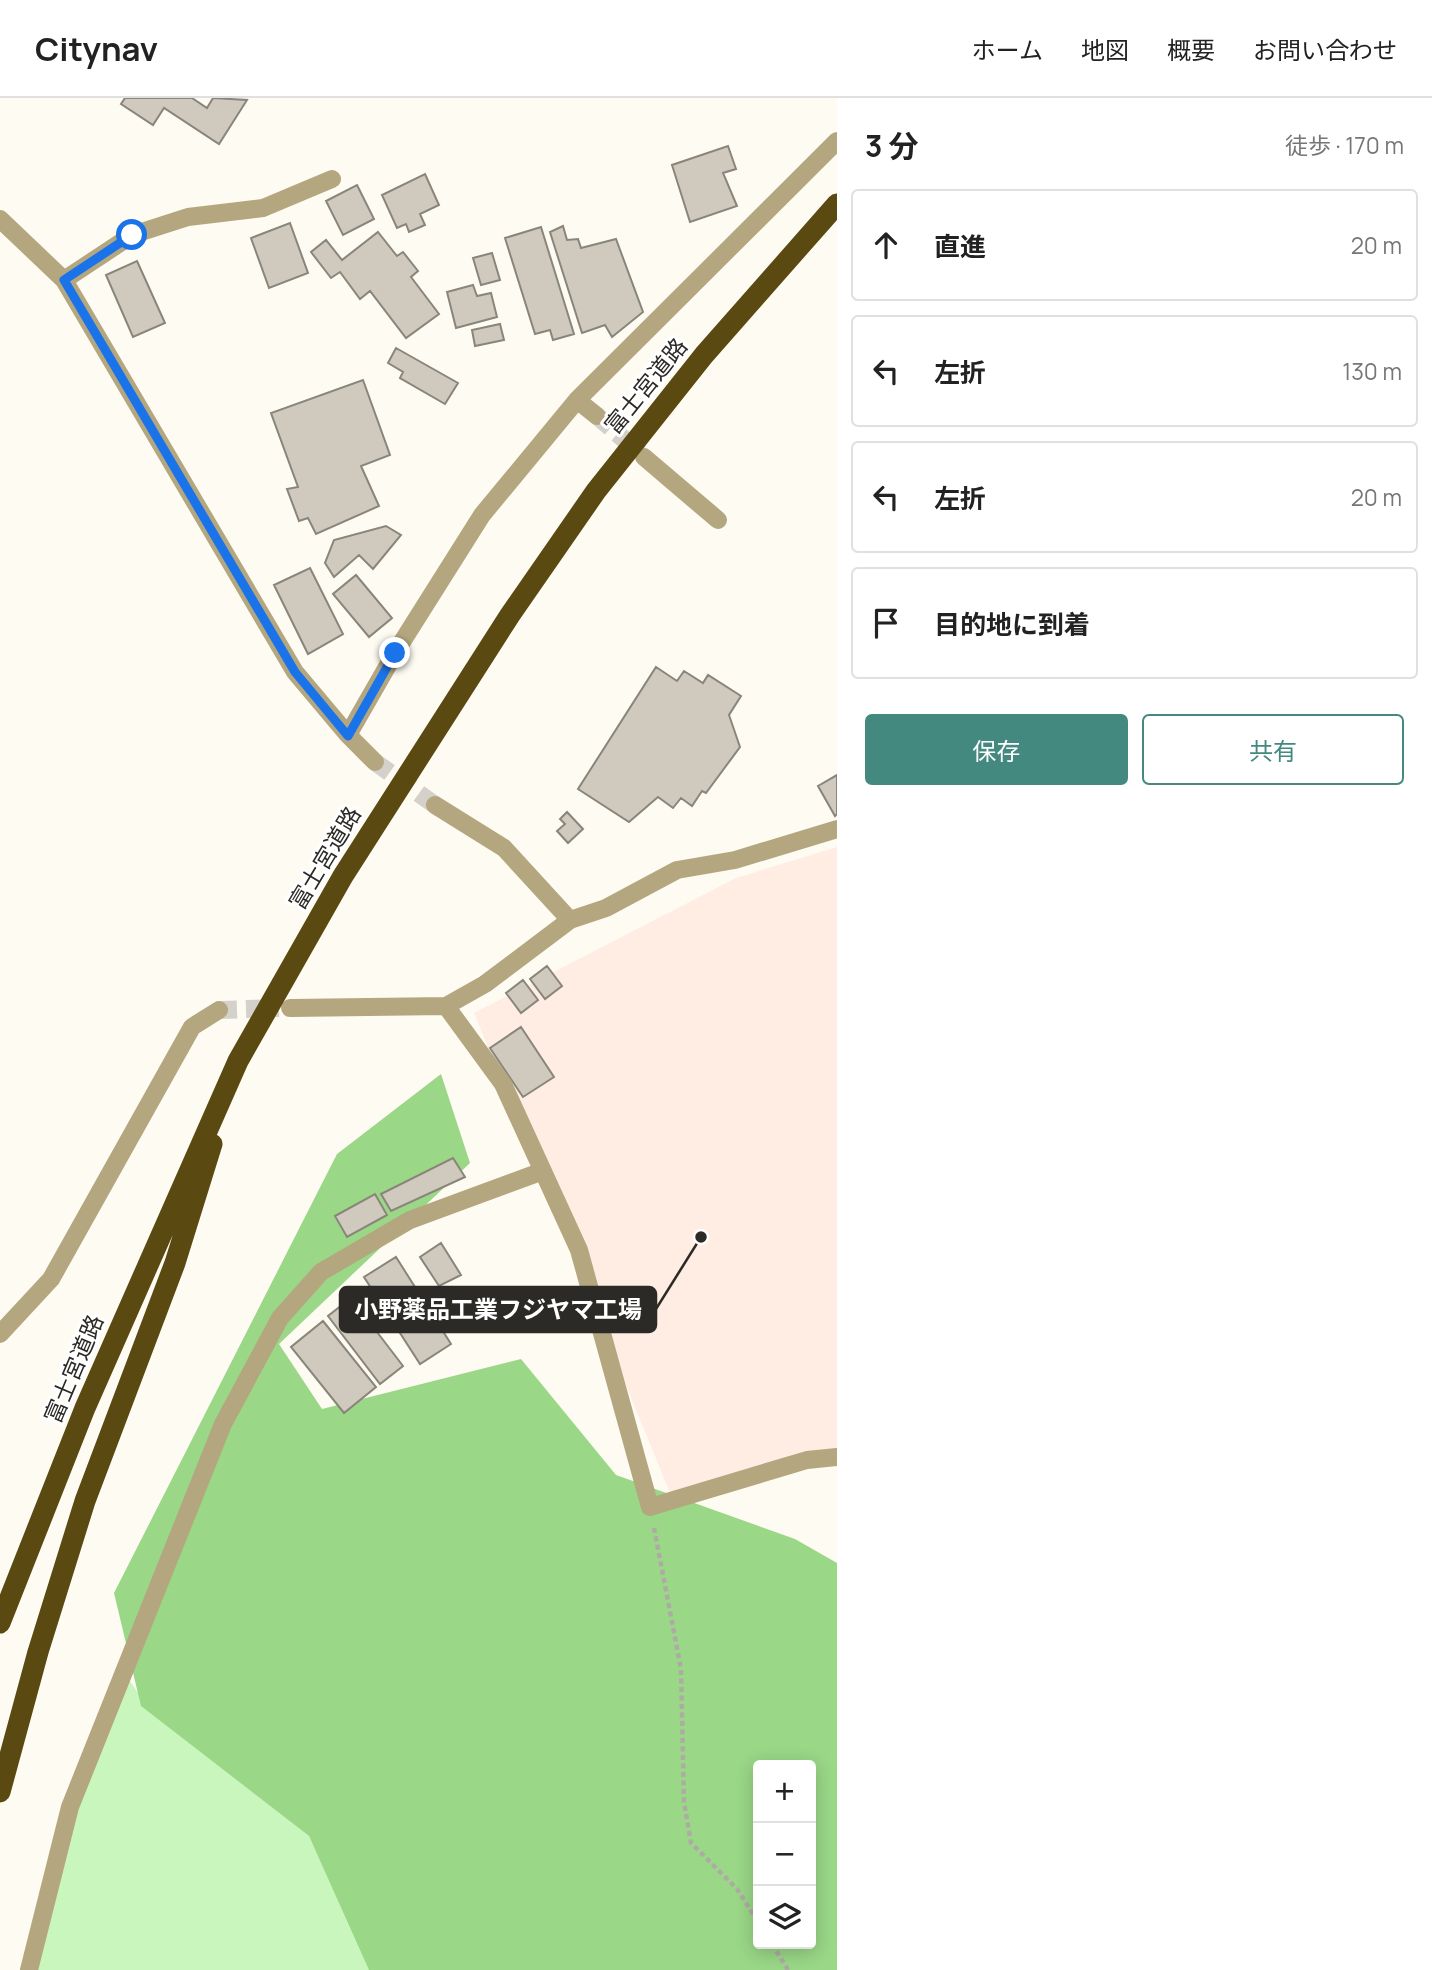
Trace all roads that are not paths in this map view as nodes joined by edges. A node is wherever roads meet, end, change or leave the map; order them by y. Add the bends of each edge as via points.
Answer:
1 (837, 141) edge
2 (332, 179) dead end
3 (837, 204) edge
4 (0, 219) edge
5 (64, 280) junction
6 (577, 400) junction
7 (597, 416) tunnel mouth
8 (645, 457) tunnel mouth
9 (718, 520) dead end
10 (348, 736) junction
11 (375, 762) tunnel mouth
12 (435, 805) tunnel mouth
13 (837, 828) edge
14 (570, 920) junction
15 (446, 1006) junction
16 (290, 1008) tunnel mouth
17 (219, 1010) tunnel mouth
18 (238, 1061) junction
19 (543, 1171) junction
20 (0, 1334) edge
21 (837, 1457) edge
22 (0, 1623) edge
23 (0, 1791) edge
24 (29, 1970) edge

1 - 6 street
2 - 5 street via 263,208 188,217 132,235
3 - 18 highway, 富士宮道路 via 704,355 588,502 343,876
4 - 5 street
5 - 10 street via 295,672
6 - 7 street
6 - 10 street via 482,515
8 - 9 street
10 - 11 street
12 - 14 street via 505,848
13 - 14 street via 735,860 677,870 606,908
14 - 15 street via 485,984
15 - 16 street
15 - 19 street via 503,1084
17 - 20 street via 192,1027 51,1279
18 - 22 highway, 富士宮道路 via 85,1408
18 - 23 highway via 175,1264 85,1501
19 - 21 street via 579,1250 650,1507 807,1461
19 - 24 street via 410,1220 321,1272 280,1318 223,1424 71,1807

